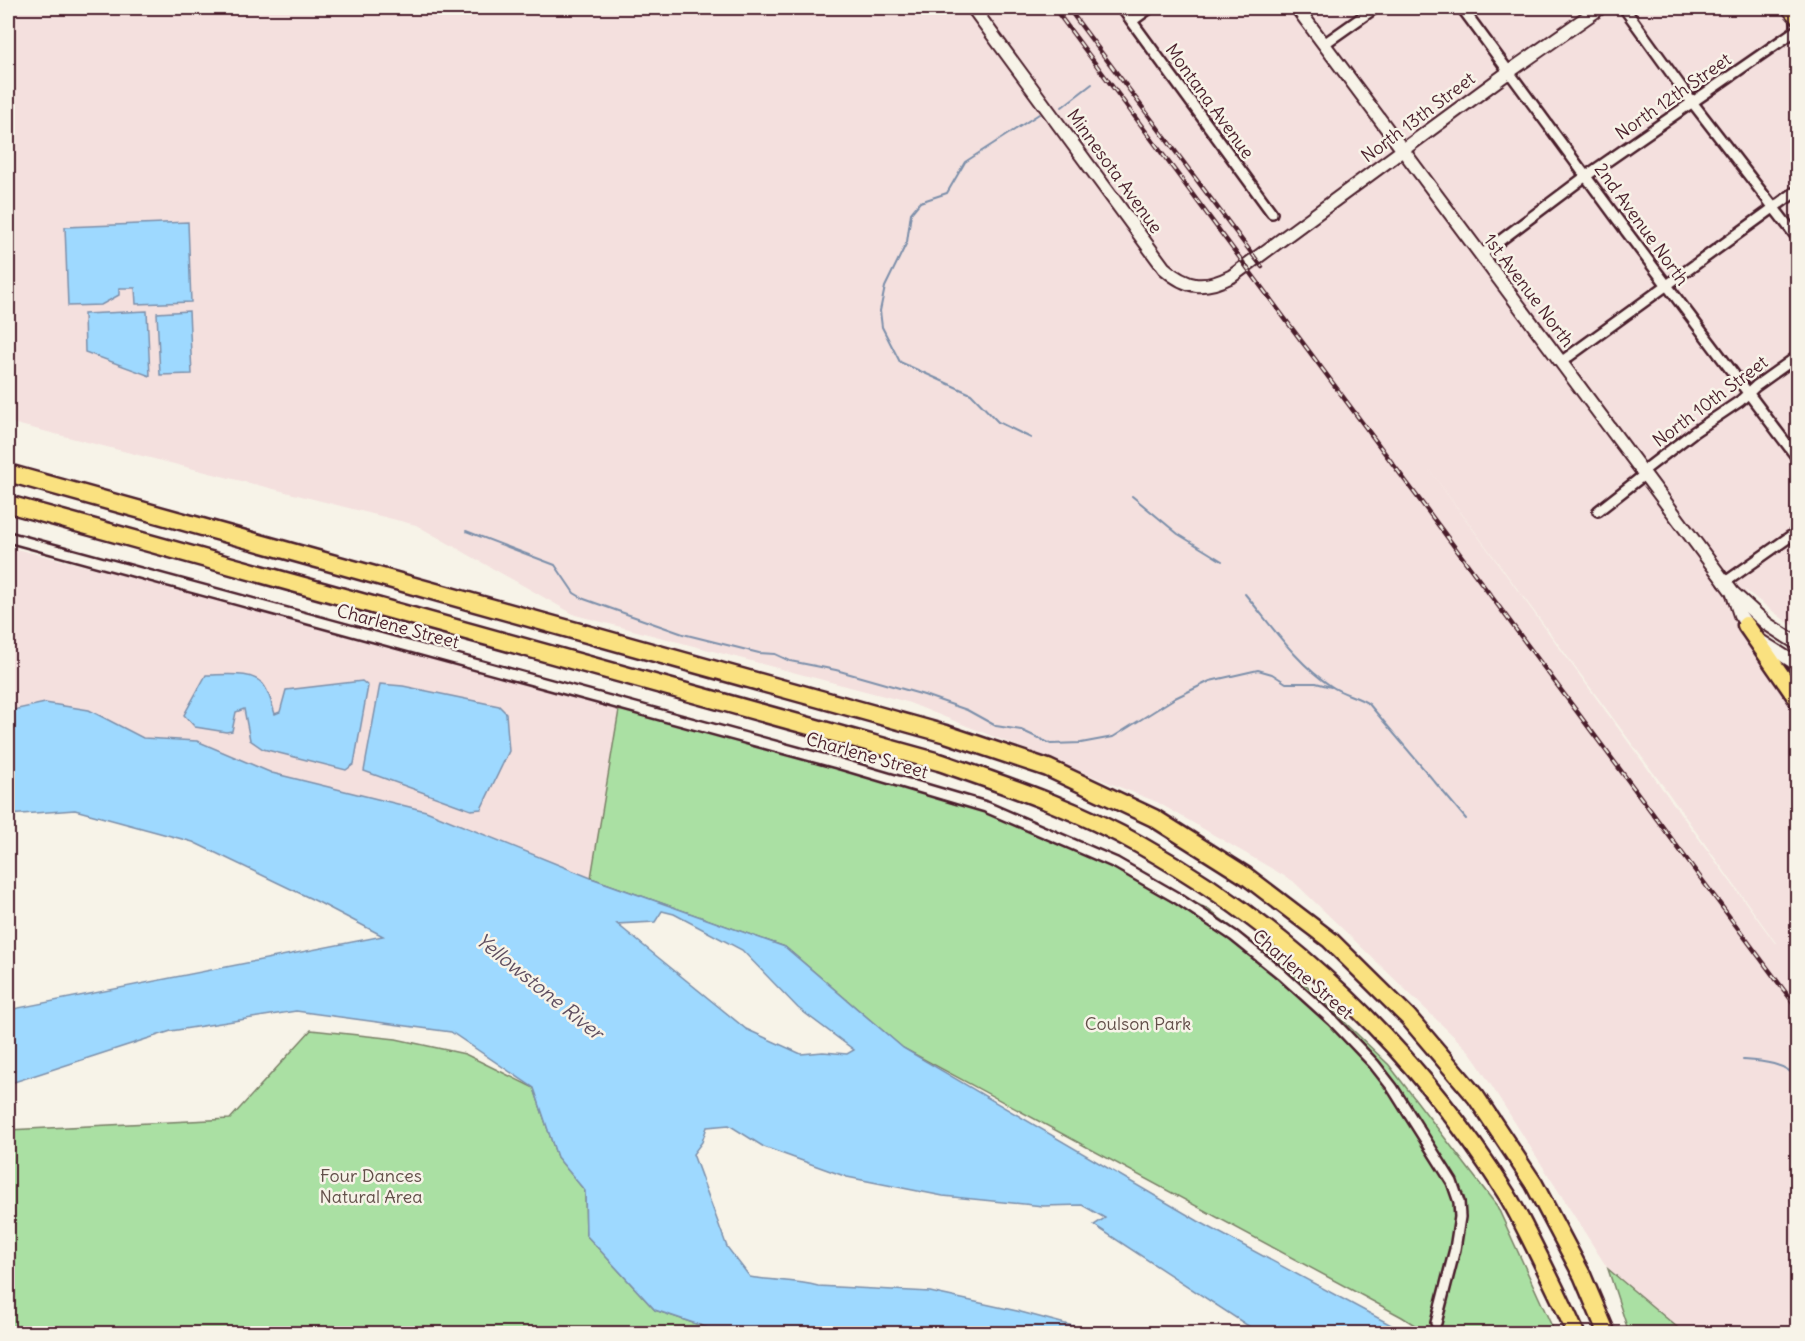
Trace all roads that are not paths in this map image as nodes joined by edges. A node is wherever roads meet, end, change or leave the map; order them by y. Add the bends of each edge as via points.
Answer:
1 (973, 8) edge
2 (1122, 8) edge
3 (1150, 8) edge
4 (1297, 8) edge
5 (1375, 8) edge
6 (1462, 8) edge
7 (1600, 8) edge
8 (1624, 8) edge
9 (1790, 8) edge
10 (1797, 18) edge
11 (1132, 21) junction
12 (1797, 29) edge
13 (1324, 44) junction
14 (1510, 71) junction
15 (1692, 102) junction
16 (1404, 151) junction
17 (1586, 176) junction
18 (1797, 190) edge
19 (1773, 208) junction
20 (1272, 213) dead end
21 (1797, 239) edge
22 (1481, 255) junction
23 (1259, 256) joint
24 (1667, 285) junction
25 (1797, 356) edge
26 (1561, 362) junction
27 (1748, 394) junction
28 (1797, 459) edge
29 (8, 473) edge
30 (1643, 473) junction
31 (8, 504) edge
32 (1598, 511) dead end
33 (1797, 531) edge
34 (8, 537) edge
35 (1724, 582) junction
36 (1732, 593) junction
37 (1746, 625) junction
38 (1797, 644) edge
39 (1797, 665) edge
40 (1797, 700) edge
41 (1436, 1323) dead end
42 (1576, 1334) edge
43 (1607, 1334) edge

1 - 23 main road, Minnesota Avenue via 1173,276 1197,286 1214,285
2 - 11 street, Montana Avenue
3 - 11 street
4 - 13 main road, 1st Avenue North
5 - 13 street
6 - 14 street, 2nd Avenue North
7 - 14 main road, North 13th Street
8 - 15 street
9 - 10 main road
11 - 20 street, Montana Avenue
12 - 15 street, North 12th Street
13 - 16 main road, 1st Avenue North
14 - 16 main road, North 13th Street
14 - 17 street, 2nd Avenue North
15 - 17 street, North 12th Street
15 - 19 street
16 - 22 main road, 1st Avenue North
16 - 23 main road, North 13th Street
17 - 22 street, North 12th Street
17 - 24 street, 2nd Avenue North
18 - 19 street
19 - 21 street
19 - 24 street
22 - 26 main road, 1st Avenue North
24 - 26 street
24 - 27 street, 2nd Avenue North
25 - 27 street, North 10th Street
26 - 30 main road, 1st Avenue North
27 - 28 street, 2nd Avenue North
27 - 30 street, North 10th Street
29 - 43 highway via 946,734 1048,768 1155,818 1246,876 1330,940 1408,1017 1476,1097 1534,1184 1582,1275
30 - 32 street, North 10th Street
30 - 35 main road, 1st Avenue North
31 - 42 highway via 939,762 1035,795 1139,844 1228,899 1311,963 1385,1035 1452,1115 1508,1197
33 - 35 street
34 - 41 street, Charlene Street via 986,807 1116,863 1234,936 1280,973 1332,1020 1392,1087 1452,1182 1459,1202 1455,1249
35 - 36 main road, 1st Avenue North
36 - 37 main road, 1st Avenue North
36 - 38 main road, 1st Avenue North
37 - 39 main road, 1st Avenue North via 1767,646
37 - 40 highway

